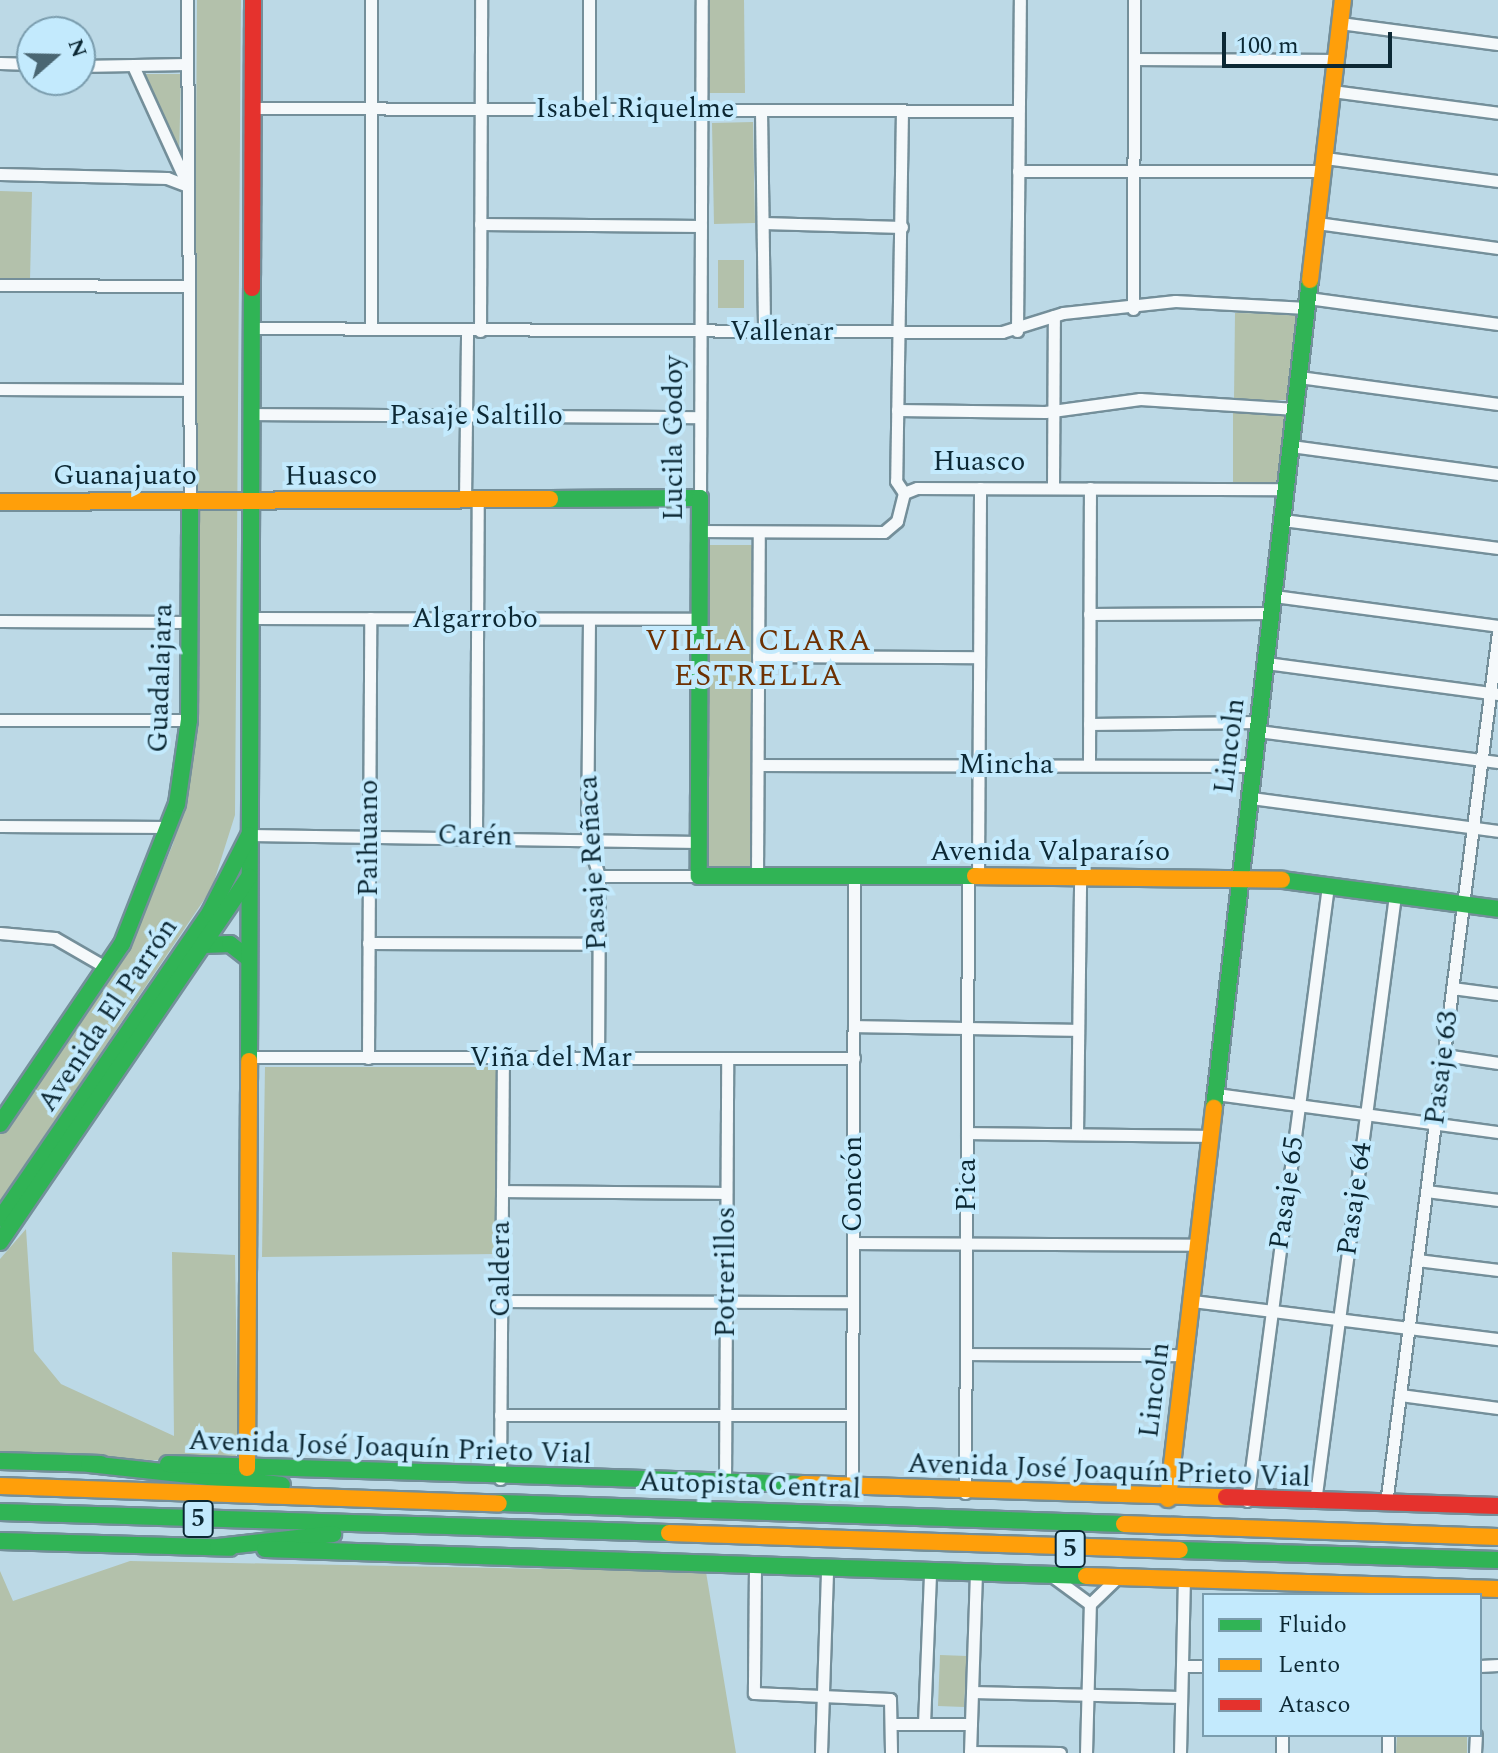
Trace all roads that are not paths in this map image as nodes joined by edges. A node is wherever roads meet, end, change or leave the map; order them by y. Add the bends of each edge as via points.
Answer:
1 (187, 0) edge
2 (253, 0) edge
3 (371, 0) edge
4 (481, 0) edge
5 (589, 0) edge
6 (702, 0) edge
7 (1020, 0) edge
8 (1134, 0) edge
9 (1343, 0) edge
10 (1340, 23) junction
11 (1498, 44) edge
12 (1134, 59) junction
13 (1336, 60) junction
14 (187, 64) junction
15 (96, 67) edge
16 (134, 68) junction
17 (1332, 91) junction
18 (253, 108) junction
19 (371, 108) junction
20 (481, 109) junction
21 (589, 109) junction
22 (702, 110) junction
23 (761, 110) junction
24 (902, 110) junction
25 (1018, 111) junction
26 (1498, 113) edge
27 (1324, 165) junction
28 (1018, 171) junction
29 (1133, 171) junction
30 (0, 174) edge
31 (1498, 181) edge
32 (188, 186) junction
33 (763, 223) junction
34 (1317, 223) junction
35 (480, 224) junction
36 (701, 226) junction
37 (902, 227) junction
38 (1498, 248) edge
39 (0, 285) edge
40 (188, 286) junction
41 (1308, 303) junction
42 (1133, 309) junction
43 (1054, 316) junction
44 (1498, 324) edge
45 (252, 328) junction
46 (371, 329) junction
47 (474, 330) junction
48 (1017, 331) junction
49 (764, 332) junction
50 (898, 332) junction
51 (701, 333) junction
52 (1299, 377) junction
53 (0, 389) edge
54 (189, 390) junction
55 (1498, 404) edge
56 (1296, 409) junction
57 (897, 410) junction
58 (1053, 410) junction
59 (251, 414) junction
60 (466, 416) junction
61 (700, 417) junction
62 (1291, 446) junction
63 (1498, 474) edge
64 (980, 488) junction
65 (1053, 488) junction
66 (1090, 488) junction
67 (1286, 489) junction
68 (904, 493) junction
69 (700, 498) junction
70 (472, 500) junction
71 (0, 502) edge
72 (251, 502) junction
73 (190, 503) junction
74 (1283, 520) junction
75 (700, 531) junction
76 (759, 532) junction
77 (1498, 548) edge
78 (1274, 596) junction
79 (1272, 613) junction
80 (1089, 614) junction
81 (251, 618) junction
82 (370, 618) junction
83 (477, 619) junction
84 (589, 619) junction
85 (700, 619) junction
86 (0, 621) edge
87 (189, 622) junction
88 (1498, 629) edge
89 (758, 656) junction
90 (979, 657) junction
91 (1266, 663) junction
92 (1494, 693) edge
93 (0, 720) edge
94 (189, 720) junction
95 (1089, 724) junction
96 (1259, 726) junction
97 (1482, 760) junction
98 (1498, 762) edge
99 (758, 765) junction
100 (979, 765) junction
101 (1089, 765) junction
102 (1254, 766) junction
103 (1251, 798) junction
104 (0, 826) edge
105 (169, 827) junction
106 (1473, 828) junction
107 (1498, 831) edge
108 (250, 835) junction
109 (369, 836) junction
110 (476, 836) junction
111 (587, 837) junction
112 (699, 842) junction
113 (599, 876) junction
114 (699, 876) junction
115 (249, 877) junction
116 (757, 877) junction
117 (854, 877) junction
118 (973, 877) junction
119 (1242, 877) junction
120 (1080, 878) junction
121 (1328, 886) junction
122 (1395, 895) junction
123 (1463, 904) junction
124 (1498, 909) edge
125 (0, 933) edge
126 (368, 943) junction
127 (598, 944) junction
128 (203, 945) junction
129 (249, 959) junction
130 (107, 968) junction
131 (1452, 988) junction
132 (1498, 994) edge
133 (854, 1026) junction
134 (967, 1028) junction
135 (1078, 1030) junction
136 (1444, 1055) junction
137 (248, 1057) junction
138 (368, 1058) junction
139 (503, 1058) junction
140 (598, 1058) junction
141 (727, 1058) junction
142 (854, 1058) junction
143 (1498, 1063) edge
144 (1216, 1094) junction
145 (1299, 1105) junction
146 (1366, 1114) junction
147 (1435, 1123) junction
148 (0, 1124) edge
149 (1498, 1132) edge
150 (967, 1133) junction
151 (1077, 1134) junction
152 (1211, 1136) junction
153 (502, 1191) junction
154 (1426, 1191) junction
155 (726, 1193) junction
156 (1498, 1200) edge
157 (0, 1219) edge
158 (0, 1242) edge
159 (853, 1243) junction
160 (967, 1243) junction
161 (1198, 1245) junction
162 (1417, 1260) junction
163 (1498, 1270) edge
164 (501, 1301) junction
165 (726, 1301) junction
166 (1192, 1301) junction
167 (853, 1302) junction
168 (1272, 1311) junction
169 (1339, 1319) junction
170 (1409, 1328) junction
171 (1498, 1339) edge
172 (966, 1354) junction
173 (1185, 1355) junction
174 (1400, 1395) junction
175 (1498, 1408) edge
176 (500, 1415) junction
177 (725, 1415) junction
178 (852, 1415) junction
179 (0, 1461) edge
180 (89, 1464) junction
181 (247, 1468) junction
182 (500, 1479) junction
183 (0, 1486) edge
184 (725, 1486) junction
185 (852, 1490) junction
186 (965, 1493) junction
187 (345, 1498) junction
188 (1168, 1499) junction
189 (1247, 1501) junction
190 (1315, 1502) junction
191 (1386, 1504) junction
192 (1498, 1506) edge
193 (0, 1512) edge
194 (396, 1526) junction
195 (1498, 1537) edge
196 (0, 1541) edge
197 (218, 1547) junction
198 (1498, 1560) edge
199 (755, 1566) junction
200 (827, 1568) junction
201 (930, 1572) junction
202 (976, 1572) junction
203 (1050, 1574) junction
204 (1118, 1577) junction
205 (1184, 1579) junction
206 (1285, 1588) edge
207 (1498, 1589) edge
208 (1391, 1590) edge
209 (1090, 1604) junction
210 (1182, 1666) junction
211 (1202, 1666) edge
212 (972, 1692) junction
213 (1088, 1695) junction
214 (823, 1696) junction
215 (1181, 1697) junction
216 (892, 1724) junction
217 (924, 1724) junction
218 (971, 1724) junction
219 (970, 1752) edge
220 (821, 1753) edge
221 (891, 1753) edge
222 (1060, 1753) edge
223 (1086, 1753) edge
224 (1180, 1753) edge

1 - 14 street, Guadalajara
2 - 18 main road
3 - 19 street
4 - 20 street
5 - 21 street
6 - 22 street, Lucila Godoy
7 - 25 street
8 - 12 street
9 - 10 main road, Lincoln
10 - 11 street
10 - 13 main road, Lincoln
12 - 13 street
12 - 29 street
13 - 17 main road, Lincoln
14 - 16 street
14 - 32 street, Guadalajara
15 - 16 street
16 - 32 street, Guadalajara
17 - 26 street
17 - 27 main road, Lincoln
18 - 19 street, Isabel Riquelme
18 - 45 main road
19 - 20 street, Isabel Riquelme
19 - 46 street
20 - 21 street, Isabel Riquelme
20 - 35 street
21 - 22 street, Isabel Riquelme
22 - 23 street, Isabel Riquelme
22 - 36 street, Lucila Godoy
23 - 24 street, Isabel Riquelme
23 - 33 street
24 - 25 street, Isabel Riquelme
24 - 37 street
25 - 28 street
27 - 29 street
27 - 31 street
27 - 34 main road, Lincoln
28 - 29 street
28 - 48 street
29 - 42 street
30 - 32 street via 167,178
32 - 40 street, Guadalajara
33 - 37 street
33 - 49 street
34 - 38 street
34 - 41 main road, Lincoln
35 - 36 street
35 - 47 street
36 - 51 street, Lucila Godoy
37 - 50 street
39 - 40 street
40 - 54 street, Guadalajara
41 - 42 street, Vallenar via 1187,300
41 - 44 street, Vallenar
41 - 52 main road, Lincoln
42 - 43 street, Vallenar
43 - 48 street, Vallenar
43 - 58 street
45 - 46 street, Vallenar
45 - 59 main road
46 - 47 street, Vallenar
47 - 51 street, Vallenar
47 - 60 street
48 - 50 street, Vallenar
49 - 50 street, Vallenar
49 - 51 street, Vallenar
50 - 57 street
51 - 61 street, Lucila Godoy
52 - 55 street
52 - 56 main road, Lincoln
53 - 54 street
54 - 73 street, Guadalajara
56 - 58 street via 1164,399
56 - 62 main road, Lincoln
57 - 58 street
57 - 68 street via 896,481
58 - 65 street
59 - 60 street, Pasaje Saltillo
59 - 72 main road
60 - 61 street, Pasaje Saltillo
60 - 70 street
61 - 69 street, Lucila Godoy
62 - 63 street
62 - 67 main road, Lincoln
64 - 65 street, Huasco
64 - 68 street, Huasco
64 - 90 street, Pica
65 - 66 street, Huasco
66 - 67 street, Huasco
66 - 80 street
67 - 74 main road, Lincoln
68 - 76 street, Huasco via 897,521 884,532
69 - 70 main road, Huasco
69 - 75 main road, Lucila Godoy
70 - 72 main road, Huasco
70 - 83 street
71 - 73 main road, Guanajuato
72 - 73 main road, Guanajuato
72 - 81 main road
73 - 87 main road, Guadalajara
74 - 77 street
74 - 78 main road, Lincoln
75 - 76 street, Huasco
75 - 85 main road, Lucila Godoy
76 - 89 street
78 - 79 main road, Lincoln
78 - 88 street
79 - 80 street
79 - 91 main road, Lincoln
80 - 95 street
81 - 82 street, Algarrobo
81 - 108 main road
82 - 83 street, Algarrobo
82 - 109 street, Paihuano
83 - 84 street, Algarrobo
83 - 110 street
84 - 85 street, Algarrobo
84 - 111 street, Pasaje Reñaca
85 - 112 main road, Lucila Godoy
86 - 87 street
87 - 94 main road, Guadalajara
88 - 92 street, Pasaje 63
89 - 90 street
89 - 99 street
90 - 100 street, Pica
91 - 92 street
91 - 96 main road, Lincoln
92 - 97 street, Pasaje 63
93 - 94 street
94 - 105 main road, Guadalajara
95 - 96 street
95 - 101 street
96 - 97 street
96 - 102 main road, Lincoln
97 - 98 street
97 - 106 street, Pasaje 63
99 - 100 street, Mincha
99 - 116 street
100 - 101 street, Mincha
100 - 118 street, Pica
101 - 102 street, Mincha
102 - 103 main road, Lincoln
103 - 106 street
103 - 119 main road, Lincoln
104 - 105 street
105 - 130 main road, Guadalajara
106 - 107 street
106 - 123 street, Pasaje 63
108 - 109 street, Carén
108 - 115 main road
108 - 157 main road, Avenida El Parrón via 210,912
109 - 110 street, Carén
109 - 126 street, Paihuano
110 - 111 street, Carén
111 - 112 street, Carén
111 - 113 street, Pasaje Reñaca
112 - 114 main road, Lucila Godoy
113 - 114 street, Avenida Valparaíso
113 - 127 street, Pasaje Reñaca
114 - 116 main road, Avenida Valparaíso
115 - 128 main road, Avenida El Parrón
115 - 129 main road
116 - 117 main road, Avenida Valparaíso
117 - 118 main road, Avenida Valparaíso
117 - 133 street, Concón
118 - 120 main road, Avenida Valparaíso
118 - 134 street, Pica
119 - 120 main road, Avenida Valparaíso
119 - 121 main road, Avenida Valparaíso
119 - 144 main road, Lincoln
120 - 135 street
121 - 122 main road, Avenida Valparaíso
121 - 145 street, Pasaje 65
122 - 123 main road, Avenida Valparaíso
122 - 146 street, Pasaje 64
123 - 124 main road, Avenida Valparaíso
123 - 131 street, Pasaje 63
125 - 130 street via 55,938
126 - 127 street
126 - 138 street, Paihuano
127 - 140 street, Pasaje Reñaca
128 - 129 main road via 225,942
128 - 158 main road, Avenida El Parrón
129 - 137 main road
130 - 148 main road, Guadalajara
131 - 132 street
131 - 136 street, Pasaje 63
133 - 134 street
133 - 142 street, Concón
134 - 135 street
134 - 150 street, Pica
135 - 151 street
136 - 143 street
136 - 147 street, Pasaje 63
137 - 138 street, Viña del Mar
137 - 181 main road
138 - 139 street, Viña del Mar
139 - 140 street, Viña del Mar
139 - 153 street, Caldera
140 - 141 street, Viña del Mar
141 - 142 street, Viña del Mar
141 - 155 street, Potrerillos
142 - 159 street, Concón
144 - 145 street
144 - 152 main road, Lincoln
145 - 146 street
145 - 168 street, Pasaje 65
146 - 147 street
146 - 169 street, Pasaje 64
147 - 149 street
147 - 154 street, Pasaje 63
150 - 151 street
150 - 160 street, Pica
151 - 152 street
152 - 161 main road, Lincoln
153 - 155 street
153 - 164 street, Caldera
154 - 156 street
154 - 162 street, Pasaje 63
155 - 165 street, Potrerillos
159 - 160 street
159 - 167 street, Concón
160 - 161 street
160 - 172 street, Pica
161 - 166 main road, Lincoln
162 - 163 street
162 - 170 street, Pasaje 63
164 - 165 street
164 - 176 street, Caldera
165 - 167 street
165 - 177 street, Potrerillos
166 - 168 street
166 - 173 main road, Lincoln
167 - 178 street, Concón
168 - 169 street
168 - 189 street, Pasaje 65
169 - 170 street
169 - 190 street, Pasaje 64
170 - 171 street
170 - 174 street, Pasaje 63
172 - 173 street
172 - 186 street, Pica
173 - 188 main road, Lincoln
174 - 175 street
174 - 191 street, Pasaje 63
176 - 177 street
176 - 182 street, Caldera
177 - 178 street
177 - 184 street, Potrerillos
178 - 185 street, Concón
179 - 180 main road, Avenida José Joaquín Prieto Vial
180 - 181 main road, Avenida José Joaquín Prieto Vial
180 - 187 main road
181 - 182 main road, Avenida José Joaquín Prieto Vial
182 - 184 main road, Avenida José Joaquín Prieto Vial
183 - 187 main road, Autopista Central / 5
184 - 185 main road, Avenida José Joaquín Prieto Vial
185 - 186 main road, Avenida José Joaquín Prieto Vial
186 - 188 main road, Avenida José Joaquín Prieto Vial
187 - 195 main road, Autopista Central / 5
188 - 189 main road, Avenida José Joaquín Prieto Vial
189 - 190 main road, Avenida José Joaquín Prieto Vial
190 - 191 main road, Avenida José Joaquín Prieto Vial
191 - 192 main road, Avenida José Joaquín Prieto Vial
193 - 194 main road, Autopista Central / 5
194 - 197 main road
194 - 198 main road, Autopista Central / 5
196 - 197 main road
197 - 199 main road
199 - 200 main road
199 - 214 street via 754,1693
200 - 201 main road
200 - 214 street
201 - 202 main road
201 - 217 street
202 - 203 main road
202 - 212 street
203 - 204 main road
203 - 209 street
204 - 205 main road
204 - 209 street
205 - 206 main road
205 - 210 street
206 - 208 main road
207 - 208 main road
209 - 213 street
210 - 211 street
210 - 215 street
212 - 213 street
212 - 218 street
213 - 215 street
213 - 223 street
214 - 216 street via 890,1699
214 - 220 street
215 - 224 street
216 - 217 street
216 - 221 street
217 - 218 street
218 - 219 street
219 - 222 street

